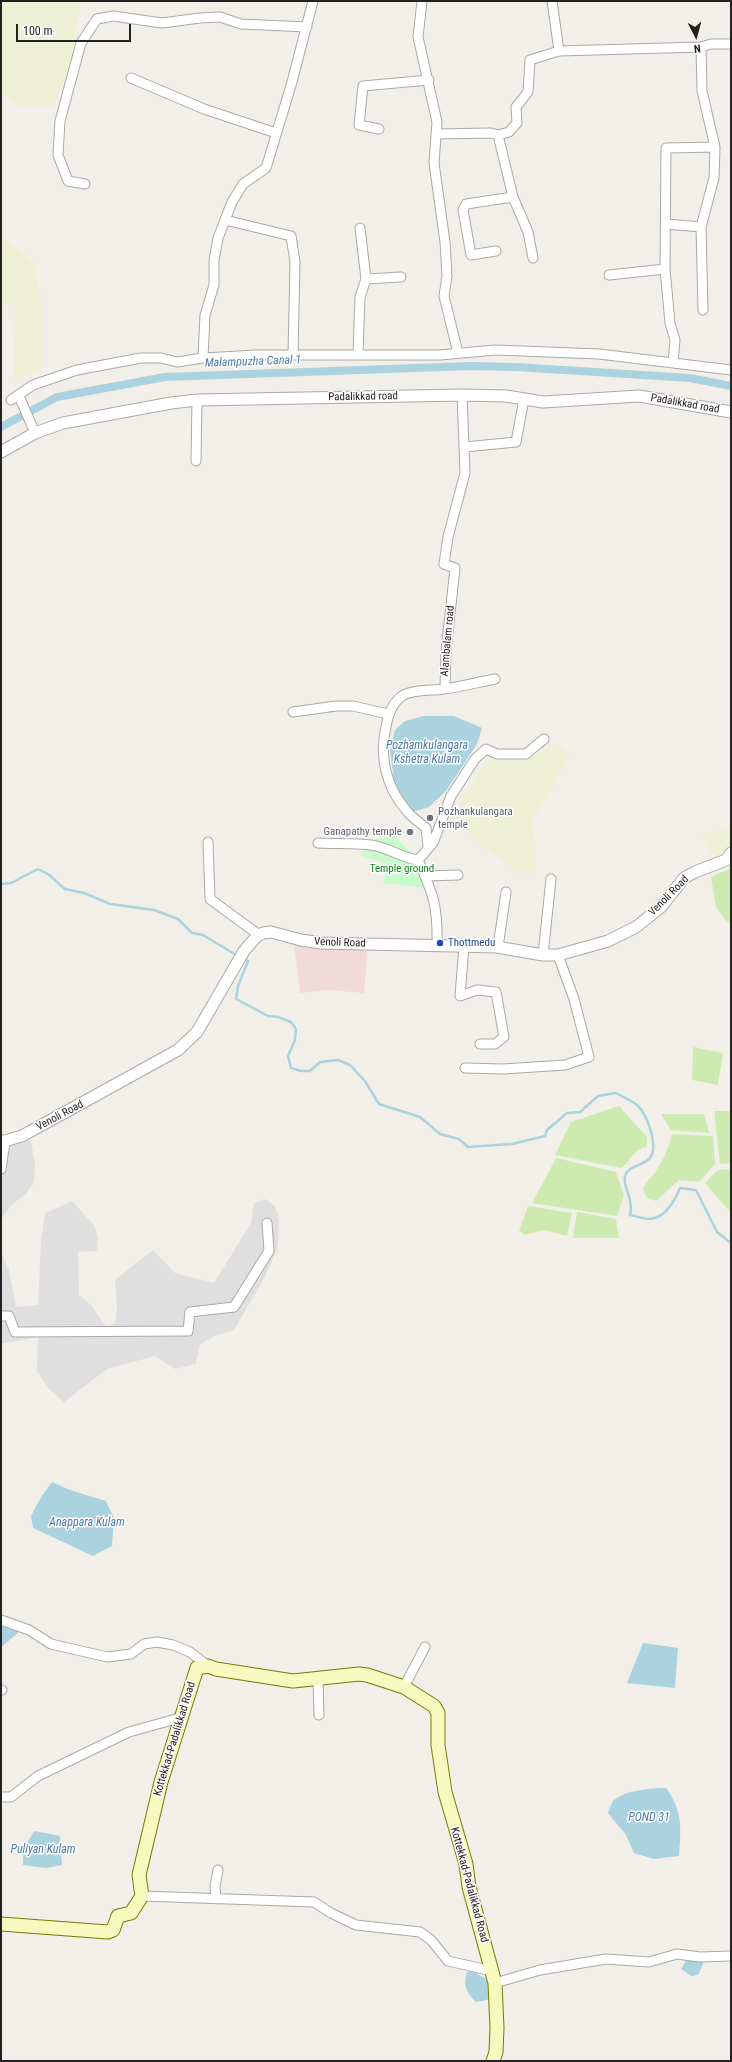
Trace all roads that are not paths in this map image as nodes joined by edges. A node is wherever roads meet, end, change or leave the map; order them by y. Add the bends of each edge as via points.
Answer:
1 (313, 1) edge
2 (422, 1) edge
3 (552, 1) edge
4 (307, 27) junction
5 (731, 44) edge
6 (702, 47) junction
7 (559, 51) junction
8 (131, 78) dead end
9 (429, 80) junction
10 (379, 128) dead end
11 (276, 134) junction
12 (436, 134) junction
13 (498, 135) junction
14 (715, 148) junction
15 (86, 184) dead end
16 (513, 197) junction
17 (225, 220) junction
18 (666, 224) junction
19 (701, 227) junction
20 (360, 228) dead end
21 (496, 251) dead end
22 (533, 258) dead end
23 (665, 269) junction
24 (609, 276) dead end
25 (401, 277) dead end
26 (366, 279) junction
27 (702, 310) dead end
28 (458, 353) junction
29 (293, 355) junction
30 (358, 355) junction
31 (203, 358) junction
32 (673, 363) junction
33 (731, 370) edge
34 (462, 395) junction
35 (524, 399) junction
36 (197, 400) junction
37 (731, 412) edge
38 (35, 433) junction
39 (465, 442) junction
40 (1, 452) edge
41 (196, 461) dead end
42 (495, 679) dead end
43 (445, 689) junction
44 (293, 712) dead end
45 (388, 714) junction
46 (544, 739) dead end
47 (426, 828) junction
48 (437, 830) junction
49 (208, 842) dead end
50 (318, 843) dead end
51 (428, 846) junction
52 (731, 853) edge
53 (418, 860) junction
54 (458, 875) dead end
55 (425, 876) junction
56 (551, 879) dead end
57 (506, 892) dead end
58 (259, 935) junction
59 (437, 946) junction
60 (464, 946) junction
61 (498, 947) junction
62 (543, 955) junction
63 (558, 955) junction
64 (480, 1044) dead end
65 (465, 1068) dead end
66 (3, 1142) edge
67 (1, 1169) edge
68 (267, 1223) dead end
69 (1, 1316) edge
70 (1, 1620) edge
71 (425, 1647) dead end
72 (208, 1666) junction
73 (318, 1678) junction
74 (404, 1687) junction
75 (319, 1714) dead end
76 (182, 1717) junction
77 (1, 1797) edge
78 (218, 1870) dead end
79 (142, 1896) junction
80 (216, 1899) junction
81 (1, 1924) edge
82 (731, 1956) edge
83 (493, 1977) junction
84 (493, 2061) edge

1 - 4 street
2 - 9 street via 418,37
3 - 7 street
4 - 11 street
4 - 15 street via 241,24 220,17 162,23 113,16 97,19 80,43 60,121 58,155 68,181
5 - 6 street via 710,44
6 - 7 street
6 - 14 street via 702,91
7 - 13 street via 530,60 528,92 516,107 517,123 509,132
8 - 11 street via 204,109
9 - 10 street via 363,86 359,125
9 - 12 street via 437,122
11 - 17 street via 266,168 243,184
12 - 13 street
12 - 28 street via 434,163 447,276 444,296
13 - 16 street
14 - 18 street via 666,148
14 - 19 street via 714,178
16 - 21 street via 466,204 464,210 471,255
16 - 22 street via 528,232
17 - 29 street via 291,236 295,262
17 - 31 street via 218,238 214,260 214,285 205,315
18 - 19 street
18 - 23 street
19 - 27 street
20 - 26 street
23 - 24 street
23 - 32 street via 674,340
25 - 26 street
26 - 30 street via 360,297
28 - 30 street
28 - 32 street via 496,350 599,354
29 - 30 street
29 - 31 street
31 - 38 street via 177,362 161,358 141,358 77,370 33,385 15,398
32 - 33 street
34 - 35 street, Padalikkad road
34 - 36 street, Padalikkad road
34 - 39 street
35 - 37 street, Padalikkad road via 543,402 639,396
35 - 39 street via 516,442
36 - 38 street, Padalikkad road via 63,423
36 - 41 street
38 - 40 street, Padalikkad road
39 - 43 street, Alambalam road via 465,473 448,537 444,564 455,568 446,651
42 - 43 street
43 - 45 street, Alambalam road via 403,695
44 - 45 street via 353,706
45 - 47 street, Alambalam road via 384,733 383,763 387,776 405,810
46 - 48 street via 526,754 497,754 486,749 475,759 451,796
47 - 48 street
47 - 51 street
48 - 51 street via 433,842
49 - 58 street via 210,899
50 - 53 street via 371,845
51 - 53 street
52 - 63 street, Venoli Road via 726,860 684,878 661,907 636,927 608,941
53 - 55 street
54 - 55 street
55 - 59 street via 438,918
56 - 62 street
57 - 61 street
58 - 59 street, Venoli Road via 270,932 321,943
58 - 66 street, Venoli Road via 244,951 197,1032 178,1050 22,1136
59 - 60 street, Venoli Road
60 - 61 street, Venoli Road
60 - 64 street via 460,996 477,990 496,992 504,1037 495,1044
61 - 62 street, Venoli Road
62 - 63 street, Venoli Road
63 - 65 street via 574,999 589,1057 565,1065 503,1069
66 - 67 street
68 - 69 street via 269,1251 234,1307 190,1312 188,1331 15,1332 9,1316
70 - 72 street via 29,1630 51,1644 107,1657 131,1654 144,1644 157,1642 190,1652
71 - 74 street
72 - 73 main road, Kottekkad-Padalikkad Road via 293,1681
72 - 76 main road, Kottekkad-Padalikkad Road via 197,1668
73 - 74 main road, Kottekkad-Padalikkad Road via 359,1674
73 - 75 street
74 - 83 main road, Kottekkad-Padalikkad Road via 427,1700 438,1713 438,1745 445,1792 466,1864 469,1887
76 - 77 street via 129,1732 38,1776 11,1796
76 - 79 main road, Kottekkad-Padalikkad Road via 161,1782 139,1875
78 - 80 street
79 - 80 street
79 - 81 main road via 132,1913 118,1916 111,1932
80 - 83 street via 314,1902 356,1925 420,1932 431,1940 448,1961
82 - 83 street via 700,1958 676,1954 649,1962 599,1960
83 - 84 main road, Kottekkad-Padalikkad Road via 496,2028 496,2052

